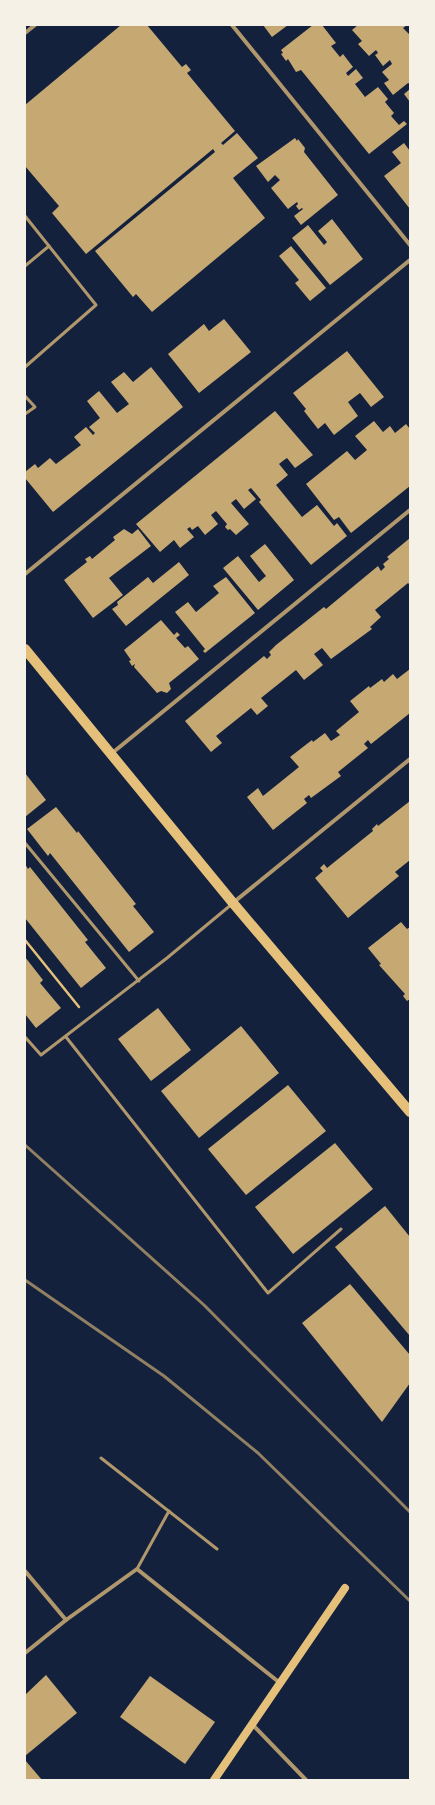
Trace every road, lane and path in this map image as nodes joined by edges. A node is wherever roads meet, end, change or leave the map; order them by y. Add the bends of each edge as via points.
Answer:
1 (35, 25) edge
2 (232, 25) edge
3 (25, 33) edge
4 (25, 216) edge
5 (410, 245) edge
6 (49, 246) junction
7 (410, 260) edge
8 (25, 266) edge
9 (25, 367) edge
10 (25, 396) edge
11 (25, 414) edge
12 (410, 510) edge
13 (25, 574) edge
14 (25, 649) edge
15 (110, 755) junction
16 (410, 758) edge
17 (25, 843) edge
18 (232, 903) junction
19 (25, 940) edge
20 (139, 980) junction
21 (89, 1020) junction
22 (25, 1036) edge
23 (66, 1036) junction
24 (410, 1112) edge
25 (341, 1229) dead end
26 (101, 1458) dead end
27 (170, 1512) junction
28 (217, 1549) dead end
29 (137, 1569) junction
30 (25, 1571) edge
31 (345, 1588) dead end
32 (66, 1620) junction
33 (25, 1653) edge
34 (280, 1683) junction
35 (252, 1724) junction
36 (214, 1780) edge
37 (306, 1780) edge

1 - 3 street
2 - 5 street
4 - 6 lane
6 - 8 lane
6 - 9 lane via 96,305
7 - 13 street
10 - 11 lane via 35,407
12 - 15 street
14 - 15 main road
15 - 18 main road via 142,790
16 - 18 street
17 - 20 lane
18 - 20 lane
18 - 24 main road
19 - 21 path
20 - 21 lane
21 - 23 lane
22 - 23 lane via 41,1055
23 - 25 lane via 268,1293
26 - 27 lane
27 - 28 lane
27 - 29 lane
29 - 32 street
29 - 34 street
30 - 32 street
31 - 34 main road
32 - 33 street
34 - 35 main road
35 - 36 main road
35 - 37 street

